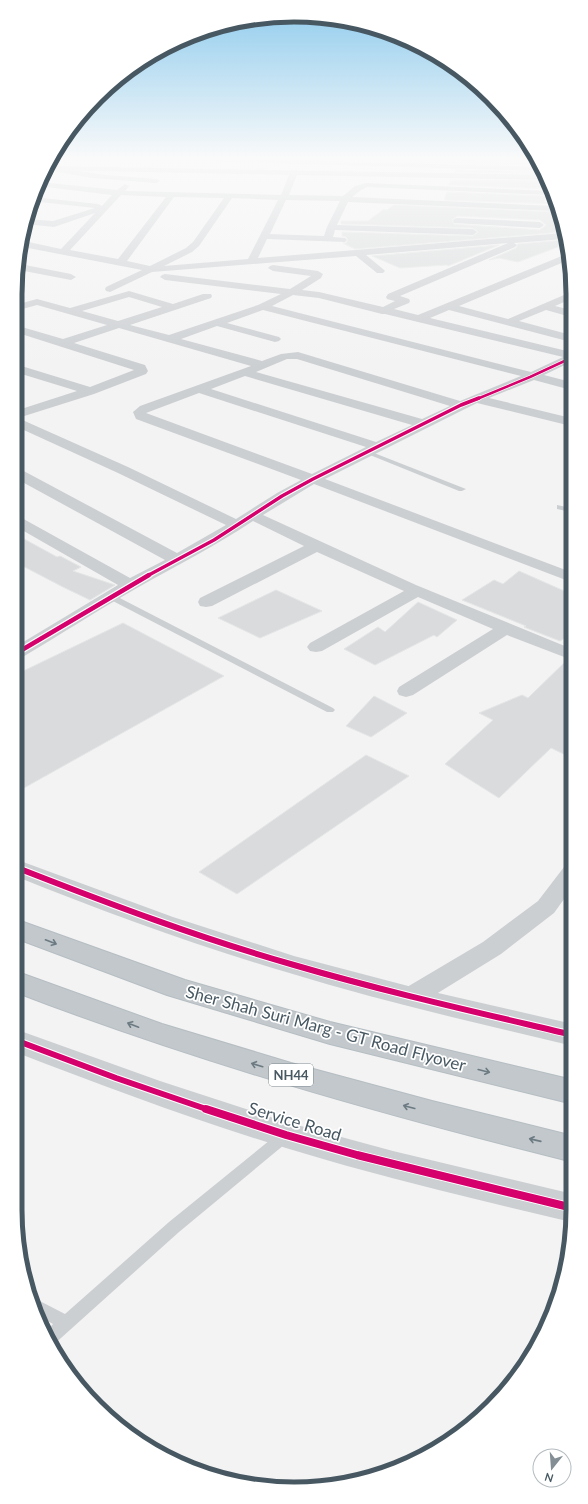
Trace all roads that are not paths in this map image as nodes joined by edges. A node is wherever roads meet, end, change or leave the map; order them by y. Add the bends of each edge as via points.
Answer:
1 (86, 228) edge
2 (146, 228) edge
3 (207, 228) edge
4 (270, 228) edge
5 (331, 228) edge
6 (361, 228) edge
7 (559, 235) edge
8 (266, 236) junction
9 (560, 236) edge
10 (529, 238) junction
11 (328, 239) junction
12 (26, 245) edge
13 (410, 248) junction
14 (64, 252) junction
15 (357, 252) junction
16 (338, 254) junction
17 (422, 256) dead end
18 (564, 259) edge
19 (252, 261) junction
20 (121, 262) junction
21 (219, 263) junction
22 (434, 264) dead end
23 (23, 268) edge
24 (153, 269) junction
25 (380, 271) dead end
26 (446, 273) junction
27 (142, 274) junction
28 (71, 277) dead end
29 (110, 289) dead end
30 (294, 291) junction
31 (207, 296) dead end
32 (566, 297) edge
33 (22, 304) edge
34 (546, 306) junction
35 (173, 307) junction
36 (262, 307) junction
37 (449, 307) junction
38 (71, 311) junction
39 (382, 311) junction
40 (566, 312) edge
41 (418, 319) junction
42 (509, 322) junction
43 (217, 323) junction
44 (118, 325) junction
45 (22, 330) edge
46 (169, 339) junction
47 (275, 339) dead end
48 (566, 339) edge
49 (63, 343) junction
50 (566, 356) edge
51 (566, 359) edge
52 (262, 365) junction
53 (22, 370) edge
54 (245, 372) junction
55 (530, 377) junction
56 (566, 385) edge
57 (199, 389) junction
58 (90, 391) junction
59 (477, 399) junction
60 (462, 405) junction
61 (22, 414) edge
62 (22, 420) edge
63 (566, 421) edge
64 (424, 424) junction
65 (372, 450) junction
66 (22, 476) edge
67 (313, 479) junction
68 (462, 489) dead end
69 (560, 507) dead end
70 (566, 509) edge
71 (252, 515) junction
72 (22, 524) edge
73 (237, 525) junction
74 (316, 546) junction
75 (178, 560) junction
76 (566, 575) edge
77 (130, 585) junction
78 (417, 592) junction
79 (112, 597) junction
80 (206, 602) dead end
81 (504, 629) junction
82 (316, 648) dead end
83 (22, 650) edge
84 (566, 653) edge
85 (406, 690) dead end
86 (330, 710) dead end
87 (22, 870) edge
88 (566, 880) edge
89 (22, 931) edge
90 (22, 984) edge
91 (411, 997) junction
92 (566, 1033) edge
93 (22, 1043) edge
94 (566, 1090) edge
95 (287, 1135) junction
96 (566, 1147) edge
97 (566, 1206) edge
98 (41, 1309) edge
99 (66, 1323) junction
100 (53, 1336) edge

1 - 14 street
2 - 20 street
3 - 24 street via 193,247
4 - 8 street
5 - 11 street
6 - 7 street via 551,232
8 - 11 street
8 - 19 street
9 - 10 street
10 - 13 street
10 - 26 street
11 - 16 street via 344,242
12 - 14 street
13 - 15 street
13 - 17 street
14 - 20 street
15 - 16 street
15 - 25 street
16 - 19 street
18 - 37 street
19 - 21 street
20 - 24 street
21 - 24 street
21 - 30 street via 318,274
22 - 26 street
23 - 28 street
24 - 27 street
26 - 39 street via 392,296 404,301
27 - 29 street
27 - 30 street
30 - 36 street
30 - 39 street
31 - 35 street
32 - 34 street
33 - 38 street via 33,298
34 - 40 street
34 - 42 street
35 - 38 street via 129,294
35 - 44 street
36 - 43 street
36 - 55 street
37 - 41 street
37 - 42 street
38 - 44 street
39 - 41 street
41 - 50 street
42 - 48 street
43 - 46 street
43 - 47 street
44 - 46 street
44 - 49 street
45 - 49 street
46 - 52 street
49 - 58 street via 141,368 142,371
51 - 55 street
52 - 54 street
52 - 60 street via 285,356 298,355
53 - 58 street
54 - 57 street
54 - 64 street
55 - 56 street
55 - 59 street
57 - 65 street
57 - 67 street via 139,412 141,416
58 - 61 street
59 - 60 street
59 - 63 street
60 - 64 street
62 - 73 street
64 - 65 street
65 - 67 street
65 - 68 lane
66 - 75 street
67 - 71 street
67 - 76 street
69 - 70 lane
71 - 73 street
71 - 74 street
72 - 77 street
73 - 75 street
74 - 78 street
74 - 80 street
75 - 77 street
77 - 79 street
78 - 81 street
78 - 82 street
79 - 83 street
79 - 86 lane
81 - 84 street
81 - 85 street
87 - 91 street via 99,901 254,954
88 - 91 street via 546,907 492,948
89 -> 94 highway, Sher Shah Suri Marg - GT Road Flyover via 177,988 322,1031
96 -> 90 highway, NH44 via 310,1081 144,1029
91 - 92 street
93 - 95 street, Service Road via 87,1069
95 - 97 street, Service Road
95 - 99 lane via 174,1227
98 - 99 lane
99 - 100 lane

